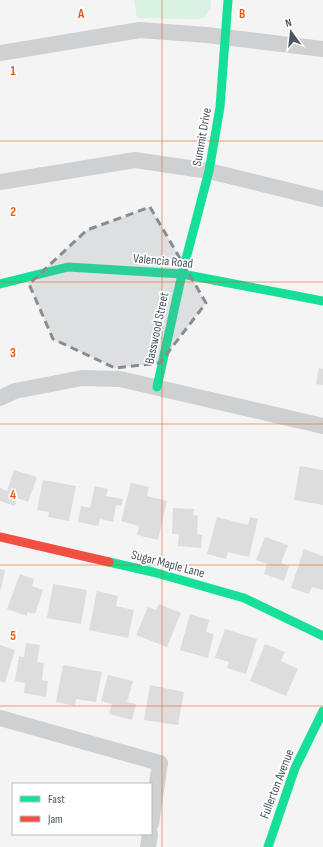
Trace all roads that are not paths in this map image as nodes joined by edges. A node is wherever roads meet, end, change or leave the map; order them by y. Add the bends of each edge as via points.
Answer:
1 (228, 0) edge
2 (226, 37) junction
3 (323, 49) edge
4 (0, 53) edge
5 (209, 171) junction
6 (0, 182) edge
7 (323, 199) edge
8 (182, 274) junction
9 (0, 284) edge
10 (323, 301) edge
11 (157, 387) junction
12 (0, 398) edge
13 (323, 426) edge
14 (0, 537) edge
15 (323, 636) edge
16 (323, 711) edge
17 (0, 718) edge
18 (152, 817) edge
19 (150, 835) edge
20 (272, 846) edge
21 (148, 847) edge

1 - 2 street, Summit Drive
2 - 3 street
2 - 4 street via 140,30
2 - 5 street, Summit Drive via 220,107
5 - 6 street via 135,160
5 - 7 street
5 - 8 street, Summit Drive
8 - 9 street, Valencia Road via 68,267
8 - 10 street, Valencia Road
8 - 11 street, Basswood Street
11 - 12 street via 120,380 82,378 15,391
11 - 13 street
14 - 15 street, Sugar Maple Lane via 153,572 244,598
16 - 20 street, Fullerton Avenue via 295,768
17 - 18 street via 160,763
19 - 21 street

